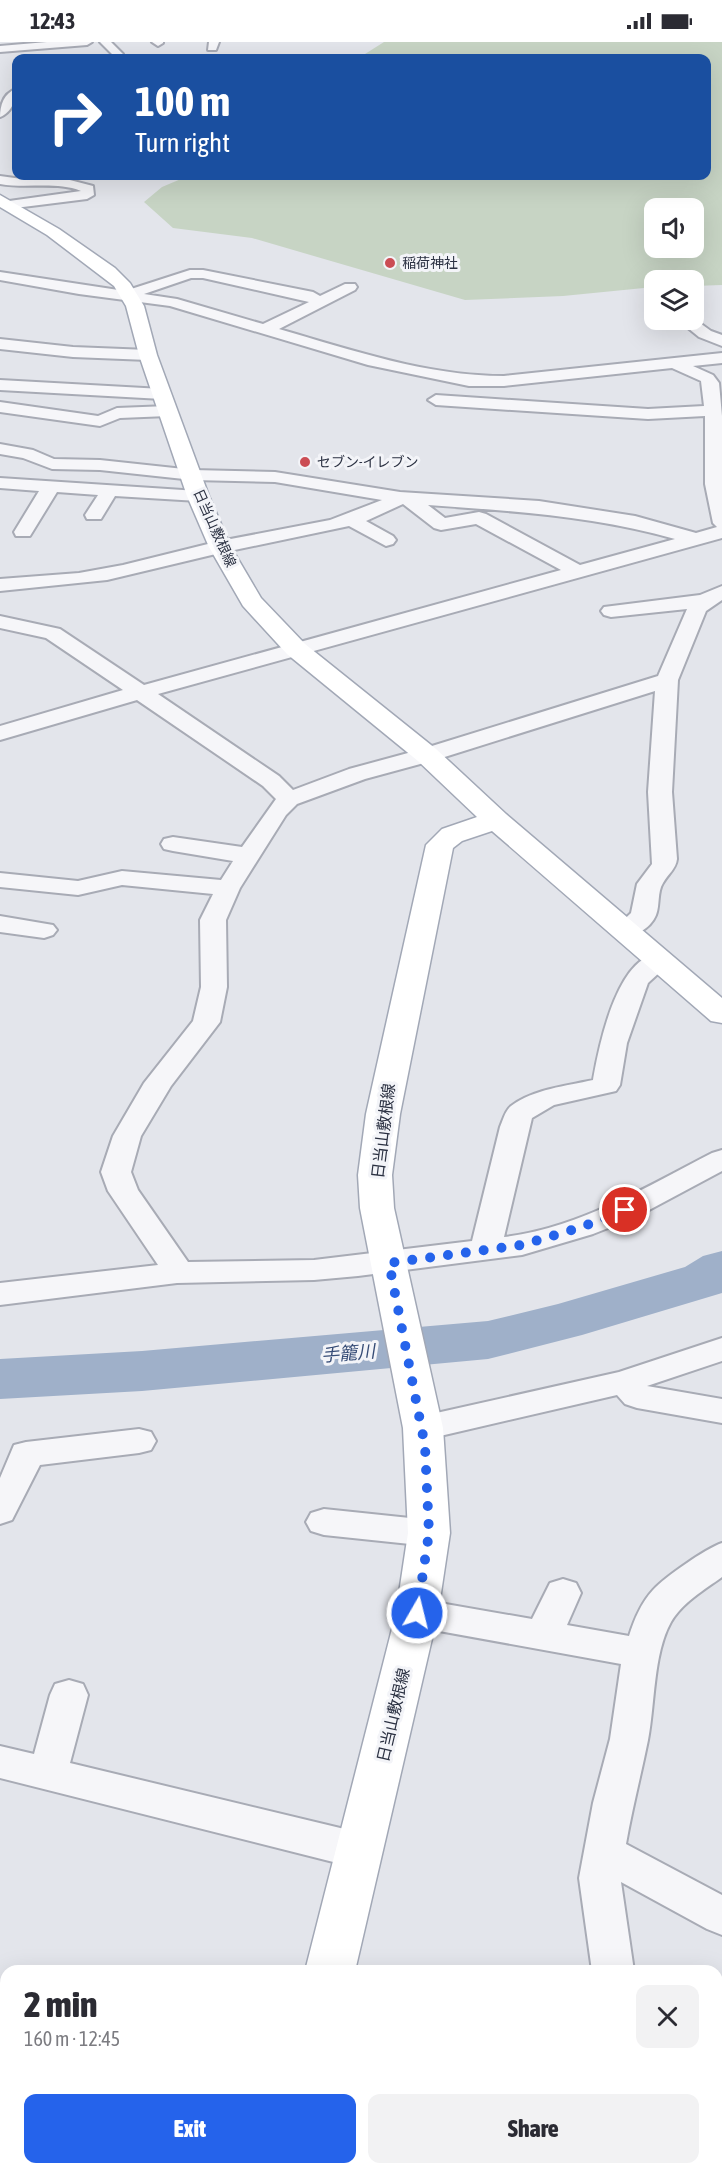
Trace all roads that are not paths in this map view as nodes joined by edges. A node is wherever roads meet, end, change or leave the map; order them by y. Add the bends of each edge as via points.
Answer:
1 (87, 42) edge
2 (105, 42) edge
3 (35, 44) edge
4 (0, 49) edge
5 (118, 54) edge
6 (0, 180) edge
7 (4, 205) edge
8 (0, 276) edge
9 (350, 287) dead end
10 (127, 295) junction
11 (318, 303) junction
12 (264, 330) junction
13 (700, 330) edge
14 (722, 341) edge
15 (0, 344) edge
16 (18, 345) junction
17 (148, 355) junction
18 (722, 358) edge
19 (3, 361) dead end
20 (676, 364) junction
21 (0, 385) edge
22 (436, 400) dead end
23 (165, 402) junction
24 (2, 409) edge
25 (713, 411) junction
26 (67, 418) junction
27 (53, 433) dead end
28 (718, 440) edge
29 (0, 449) edge
30 (193, 475) junction
31 (0, 483) edge
32 (51, 487) junction
33 (110, 490) junction
34 (198, 496) junction
35 (404, 498) junction
36 (94, 515) dead end
37 (350, 519) junction
38 (722, 524) edge
39 (23, 532) dead end
40 (722, 532) edge
41 (696, 539) junction
42 (386, 540) dead end
43 (220, 547) junction
44 (577, 571) junction
45 (0, 585) edge
46 (713, 596) edge
47 (611, 611) dead end
48 (0, 622) edge
49 (296, 649) junction
50 (667, 680) junction
51 (138, 693) junction
52 (0, 733) edge
53 (427, 755) junction
54 (289, 799) junction
55 (496, 820) junction
56 (173, 844) dead end
57 (250, 856) junction
58 (0, 879) edge
59 (228, 888) junction
60 (0, 924) edge
61 (44, 930) dead end
62 (626, 930) junction
63 (659, 960) junction
64 (722, 1014) edge
65 (722, 1159) edge
66 (486, 1249) junction
67 (391, 1271) junction
68 (177, 1273) junction
69 (0, 1294) edge
70 (722, 1349) edge
71 (624, 1382) junction
72 (722, 1411) edge
73 (423, 1424) junction
74 (139, 1441) dead end
75 (13, 1454) edge
76 (0, 1511) edge
77 (324, 1522) dead end
78 (429, 1533) junction
79 (722, 1557) edge
80 (563, 1593) dead end
81 (417, 1613) junction
82 (543, 1636) junction
83 (642, 1653) junction
84 (69, 1695) dead end
85 (0, 1762) edge
86 (48, 1773) junction
87 (361, 1851) junction
88 (604, 1852) junction
89 (722, 1916) edge
90 (332, 1965) edge
91 (612, 1965) edge

1 - 3 street
2 - 5 street
3 - 4 street
6 - 7 street via 63,182 88,189 87,195
7 - 10 main road, 日当山敷根線 via 53,232 109,272
8 - 10 street
9 - 11 street
10 - 11 street via 190,274 203,274 313,297
10 - 12 street via 172,302
10 - 17 main road, 日当山敷根線 via 135,306
11 - 12 street
12 - 20 street via 374,362 469,381
13 - 14 street
15 - 16 street
16 - 17 street
16 - 19 street
17 - 23 main road, 日当山敷根線
18 - 20 street
20 - 25 street via 711,383
21 - 23 street
22 - 25 street via 648,414
23 - 26 street via 100,421
23 - 30 main road, 日当山敷根線
24 - 26 street via 48,412
25 - 28 street
26 - 27 street
28 - 38 street via 714,484
29 - 30 street via 51,464
30 - 34 main road, 日当山敷根線
30 - 35 street via 295,479
31 - 32 street
32 - 33 street
32 - 39 street
33 - 34 street
33 - 36 street
34 - 43 main road, 日当山敷根線
35 - 37 street
35 - 41 street via 569,511 635,522
35 - 44 street via 441,524 479,518
37 - 42 street
37 - 43 street
40 - 41 street
41 - 44 street
43 - 45 street via 90,578
43 - 49 main road, 日当山敷根線 via 251,601
44 - 49 street
46 - 47 street
46 - 50 street via 697,609
48 - 51 street via 53,633
49 - 51 street
49 - 53 main road, 日当山敷根線
50 - 53 street
50 - 62 street via 660,802 665,859 649,884 643,916
51 - 52 street
51 - 54 street via 271,782
53 - 54 street
53 - 55 main road, 日当山敷根線
54 - 57 street via 277,811
55 - 62 main road, 日当山敷根線
55 - 67 main road, 日当山敷根線 via 452,835 440,845 432,878 378,1143 377,1208
56 - 57 street
57 - 59 street
58 - 59 street via 78,888 122,878
59 - 68 street via 213,920 214,987 206,1022 158,1083 127,1136 116,1172 123,1191
60 - 61 street
62 - 63 main road, 日当山敷根線
63 - 64 main road, 日当山敷根線
63 - 66 street via 636,980 613,1043 606,1085 545,1099 520,1113
65 - 66 street via 625,1210 582,1227 522,1245
66 - 67 street
67 - 68 street
67 - 73 main road, 日当山敷根線
68 - 69 street
70 - 71 street
71 - 72 street via 637,1395
71 - 73 street
73 - 78 main road, 日当山敷根線
74 - 75 street
75 - 76 street via 19,1475
77 - 78 street
78 - 81 main road, 日当山敷根線
79 - 83 street via 666,1600 652,1622
80 - 82 street
81 - 82 street
81 - 87 main road, 日当山敷根線
82 - 83 street
83 - 88 street via 629,1738
84 - 86 street
85 - 86 street
86 - 87 street
87 - 90 main road, 日当山敷根線
88 - 89 street
88 - 91 street via 601,1898

